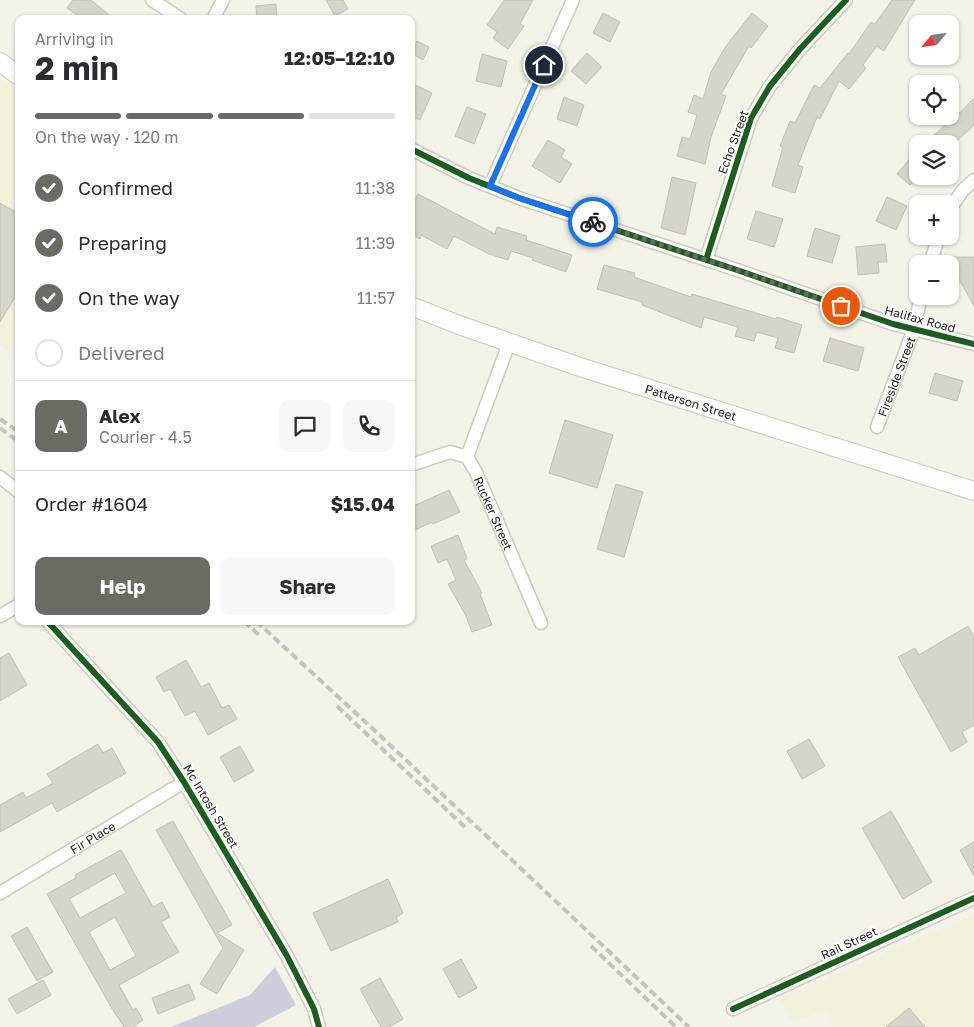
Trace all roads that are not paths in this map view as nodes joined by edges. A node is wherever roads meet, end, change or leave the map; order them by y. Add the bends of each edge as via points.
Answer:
1 (152, 0) edge
2 (223, 0) edge
3 (573, 0) edge
4 (846, 0) edge
5 (175, 15) edge
6 (215, 15) edge
7 (0, 62) edge
8 (15, 73) edge
9 (415, 151) edge
10 (974, 180) edge
11 (490, 186) junction
12 (959, 196) edge
13 (706, 260) junction
14 (919, 305) edge
15 (415, 308) edge
16 (914, 329) junction
17 (510, 343) junction
18 (974, 344) edge
19 (877, 427) dead end
20 (467, 457) junction
21 (415, 464) edge
22 (0, 477) edge
23 (15, 489) edge
24 (974, 491) edge
25 (15, 607) edge
26 (0, 616) edge
27 (541, 623) dead end
28 (51, 625) edge
29 (184, 782) junction
30 (0, 894) edge
31 (974, 898) edge
32 (733, 1009) dead end
33 (320, 1027) edge

1 - 5 street
2 - 6 street
3 - 11 street
4 - 13 street, Echo Street via 770,86 752,118
7 - 8 main road
9 - 11 street, Halifax Road
10 - 12 street
11 - 13 street, Halifax Road
13 - 16 street, Halifax Road
14 - 16 street, Fireside Street
15 - 17 main road, Patterson Street
16 - 18 street, Halifax Road
16 - 19 street, Fireside Street
17 - 20 street
17 - 24 main road, Patterson Street
20 - 21 street via 450,452
20 - 27 street, Rucker Street
22 - 23 street
25 - 26 street
28 - 29 street, Mc Intosh Street via 158,742
29 - 30 street, Fir Place
29 - 33 street, Mc Intosh Street via 287,956
31 - 32 street, Rail Street

